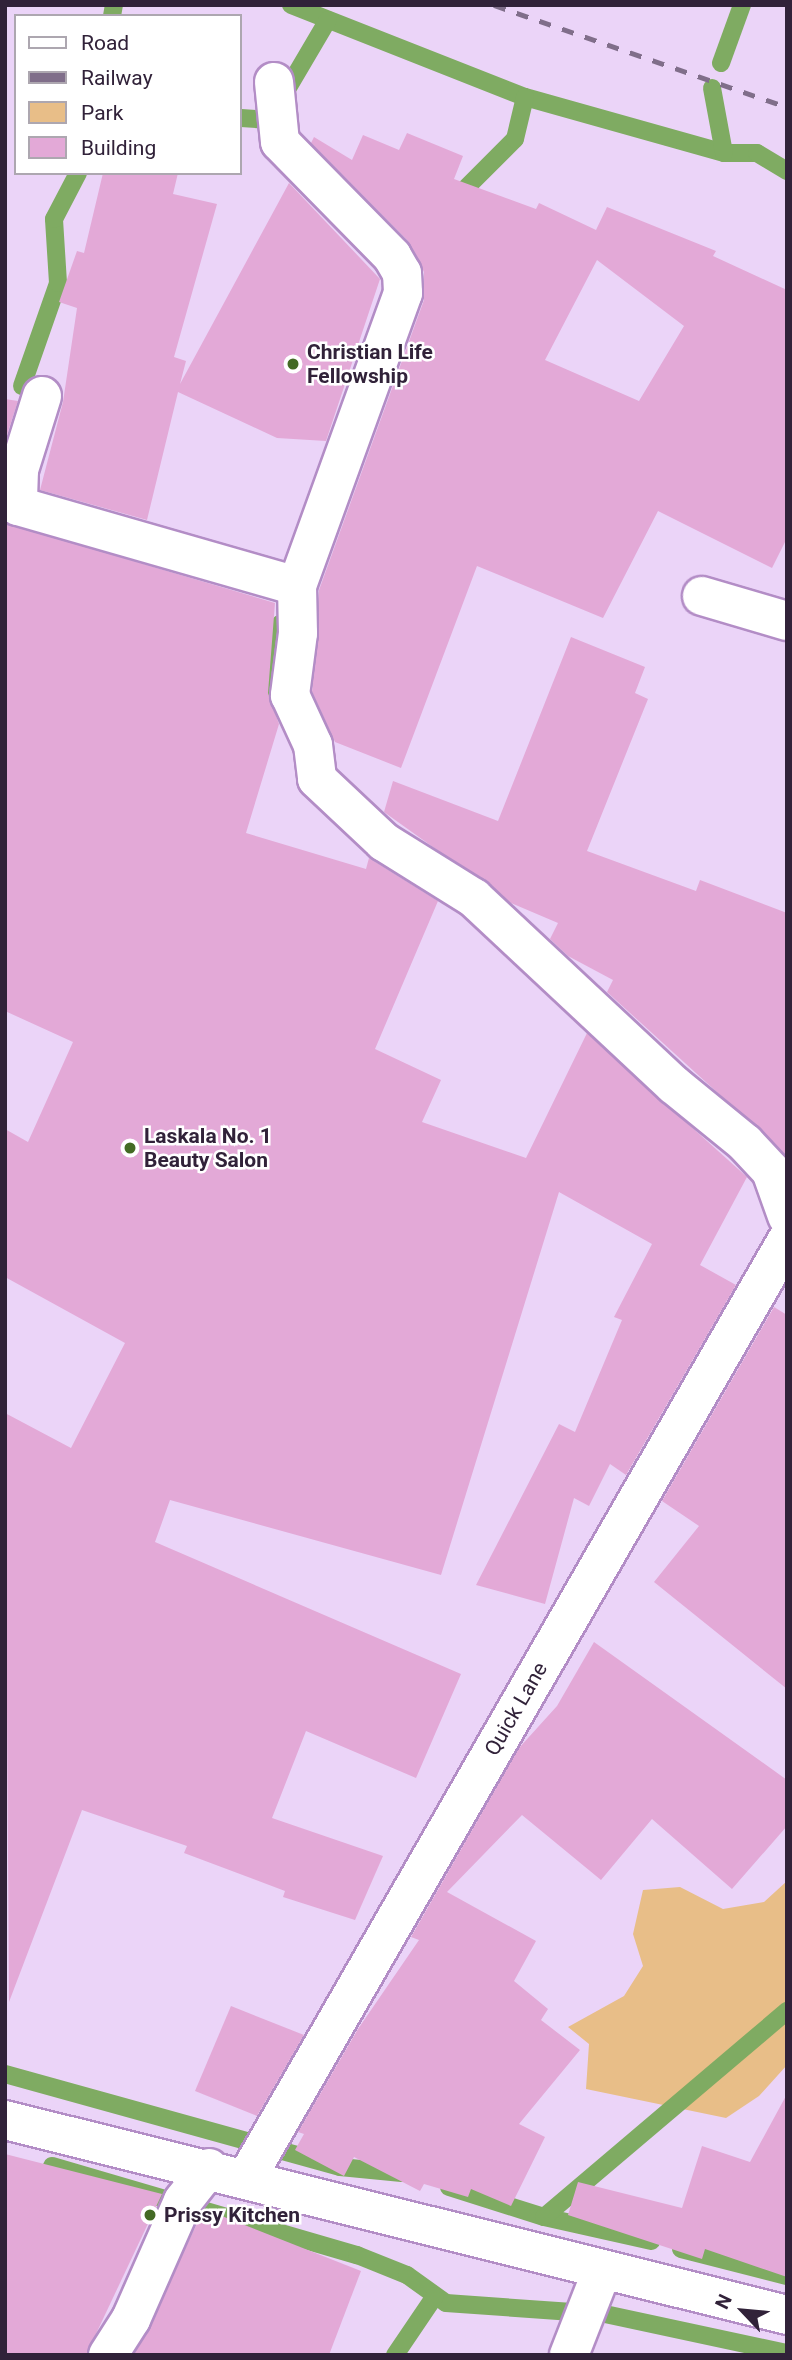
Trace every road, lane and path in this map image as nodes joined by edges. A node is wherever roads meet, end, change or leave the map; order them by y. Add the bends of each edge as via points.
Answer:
1 (274, 82) dead end
2 (42, 396) dead end
3 (296, 586) junction
4 (702, 596) dead end
5 (787, 621) edge
6 (787, 1216) edge
7 (787, 1240) edge
8 (5, 2119) edge
9 (208, 2168) junction
10 (246, 2179) junction
11 (602, 2271) junction
12 (787, 2315) edge
13 (108, 2355) edge
14 (569, 2355) edge

1 - 3 street via 280,142 392,256 402,272 403,293
2 - 3 street via 19,470 18,506
3 - 6 street via 298,633 290,695 313,745 317,779 384,842 474,898 674,1085 745,1143 771,1171
4 - 5 street
7 - 10 street, Quick Lane
8 - 9 street
9 - 10 street
9 - 13 street via 183,2201 131,2319
10 - 11 street
11 - 12 street
11 - 14 street

